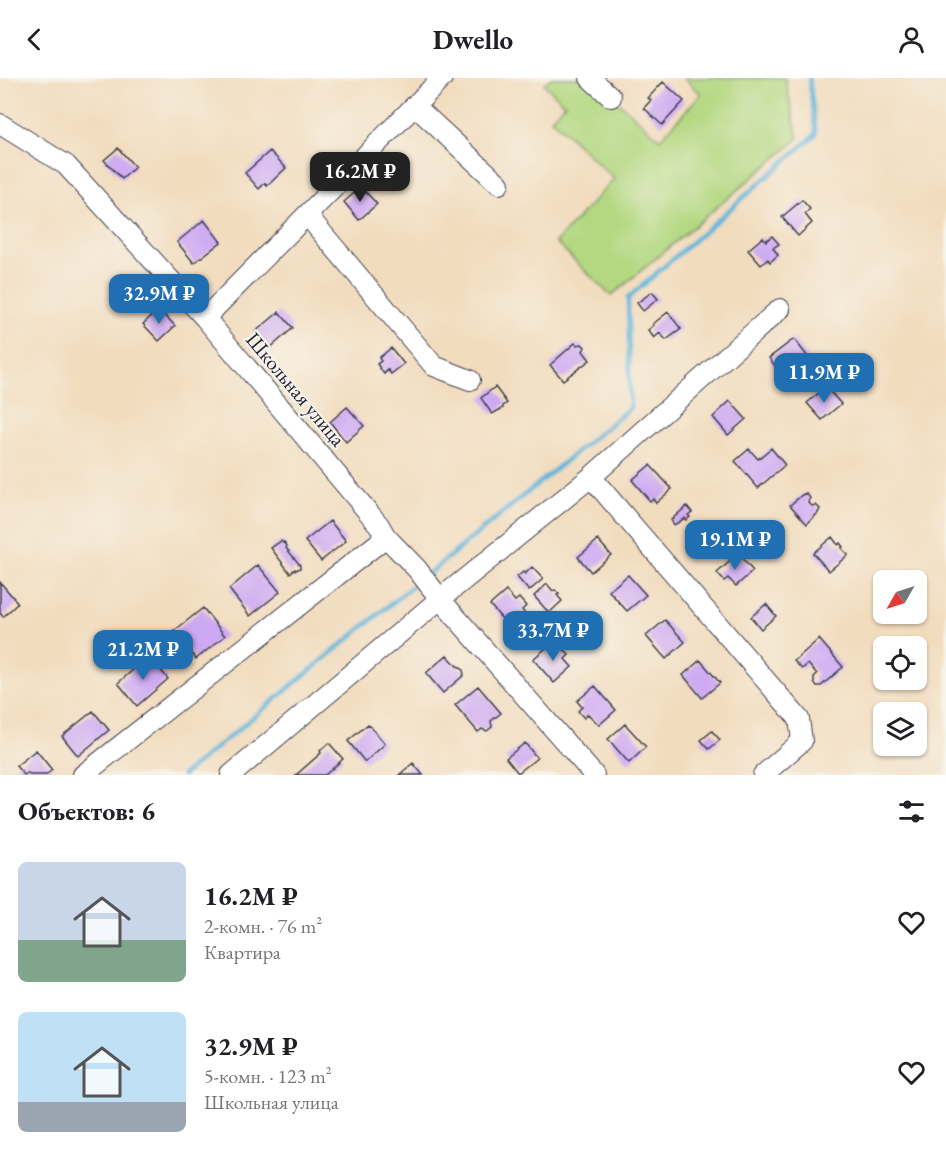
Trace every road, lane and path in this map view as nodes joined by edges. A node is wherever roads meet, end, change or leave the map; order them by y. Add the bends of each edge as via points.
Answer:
1 (442, 78) edge
2 (590, 78) edge
3 (611, 97) dead end
4 (415, 106) junction
5 (0, 124) edge
6 (499, 184) dead end
7 (307, 215) junction
8 (780, 309) dead end
9 (205, 318) junction
10 (470, 380) dead end
11 (591, 477) junction
12 (386, 537) junction
13 (436, 594) junction
14 (83, 775) edge
15 (231, 775) edge
16 (594, 775) edge
17 (764, 775) edge

1 - 4 street
2 - 3 street
4 - 6 street
4 - 7 street
5 - 9 street, Школьная улица via 66,165
7 - 9 street
7 - 10 street via 434,366
8 - 11 street
9 - 12 street, Школьная улица
11 - 13 street
11 - 17 street via 799,719 802,741
12 - 13 street, Школьная улица
12 - 14 street
13 - 15 street
13 - 16 street

